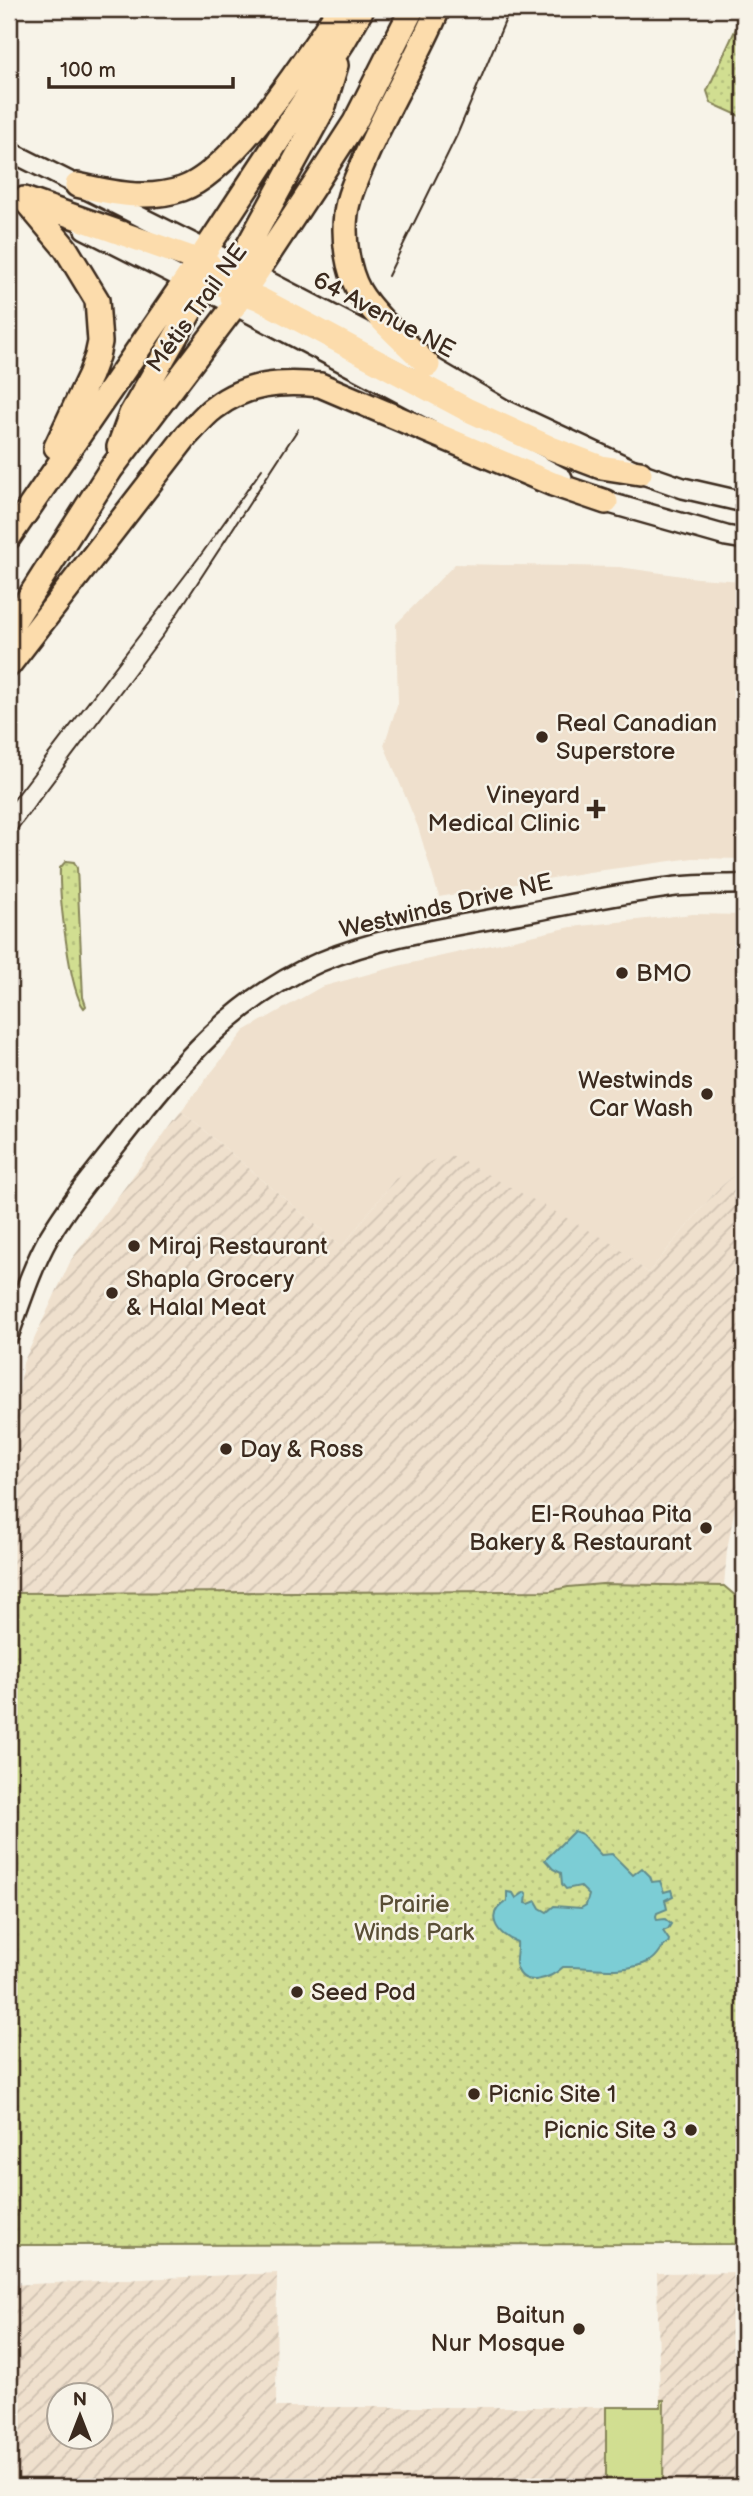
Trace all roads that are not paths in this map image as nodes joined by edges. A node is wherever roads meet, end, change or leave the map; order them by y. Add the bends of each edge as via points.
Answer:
1 (339, 9) edge
2 (362, 9) edge
3 (412, 9) edge
4 (438, 9) edge
5 (343, 42) junction
6 (9, 151) edge
7 (77, 185) junction
8 (16, 196) edge
9 (220, 276) junction
10 (428, 365) junction
11 (111, 469) junction
12 (640, 473) junction
13 (606, 502) junction
14 (744, 502) edge
15 (22, 516) junction
16 (9, 537) edge
17 (744, 539) edge
18 (9, 629) edge
19 (9, 665) edge
20 (744, 884) edge
21 (9, 1335) edge

1 - 7 main road via 298,71 234,150 193,185 139,196
2 - 5 main road, Métis Trail NE
3 - 9 main road, Métis Trail NE via 355,122
4 - 10 main road via 352,189 345,242 359,291
5 - 9 main road, Métis Trail NE
5 - 9 main road via 323,109
6 - 7 street, 64 Avenue NE
7 - 9 street, 64 Avenue NE
8 - 9 main road
8 - 15 main road via 65,249 97,300 100,342 90,376
9 - 10 main road, 64 Avenue NE
9 - 11 main road, Métis Trail NE
9 - 11 main road via 131,414
9 - 12 main road via 467,409 601,467
9 - 13 main road, 64 Avenue NE
9 - 15 main road, Métis Trail NE
10 - 12 main road, 64 Avenue NE via 503,409
11 - 18 main road, Métis Trail NE
12 - 14 main road, 64 Avenue NE
13 - 17 main road, 64 Avenue NE
13 - 19 main road via 320,385 287,382 257,387 214,407 187,435
15 - 16 main road, Métis Trail NE
20 - 21 street, Westwinds Drive NE via 667,887 421,932 361,947 289,977 229,1018 154,1096 49,1238

